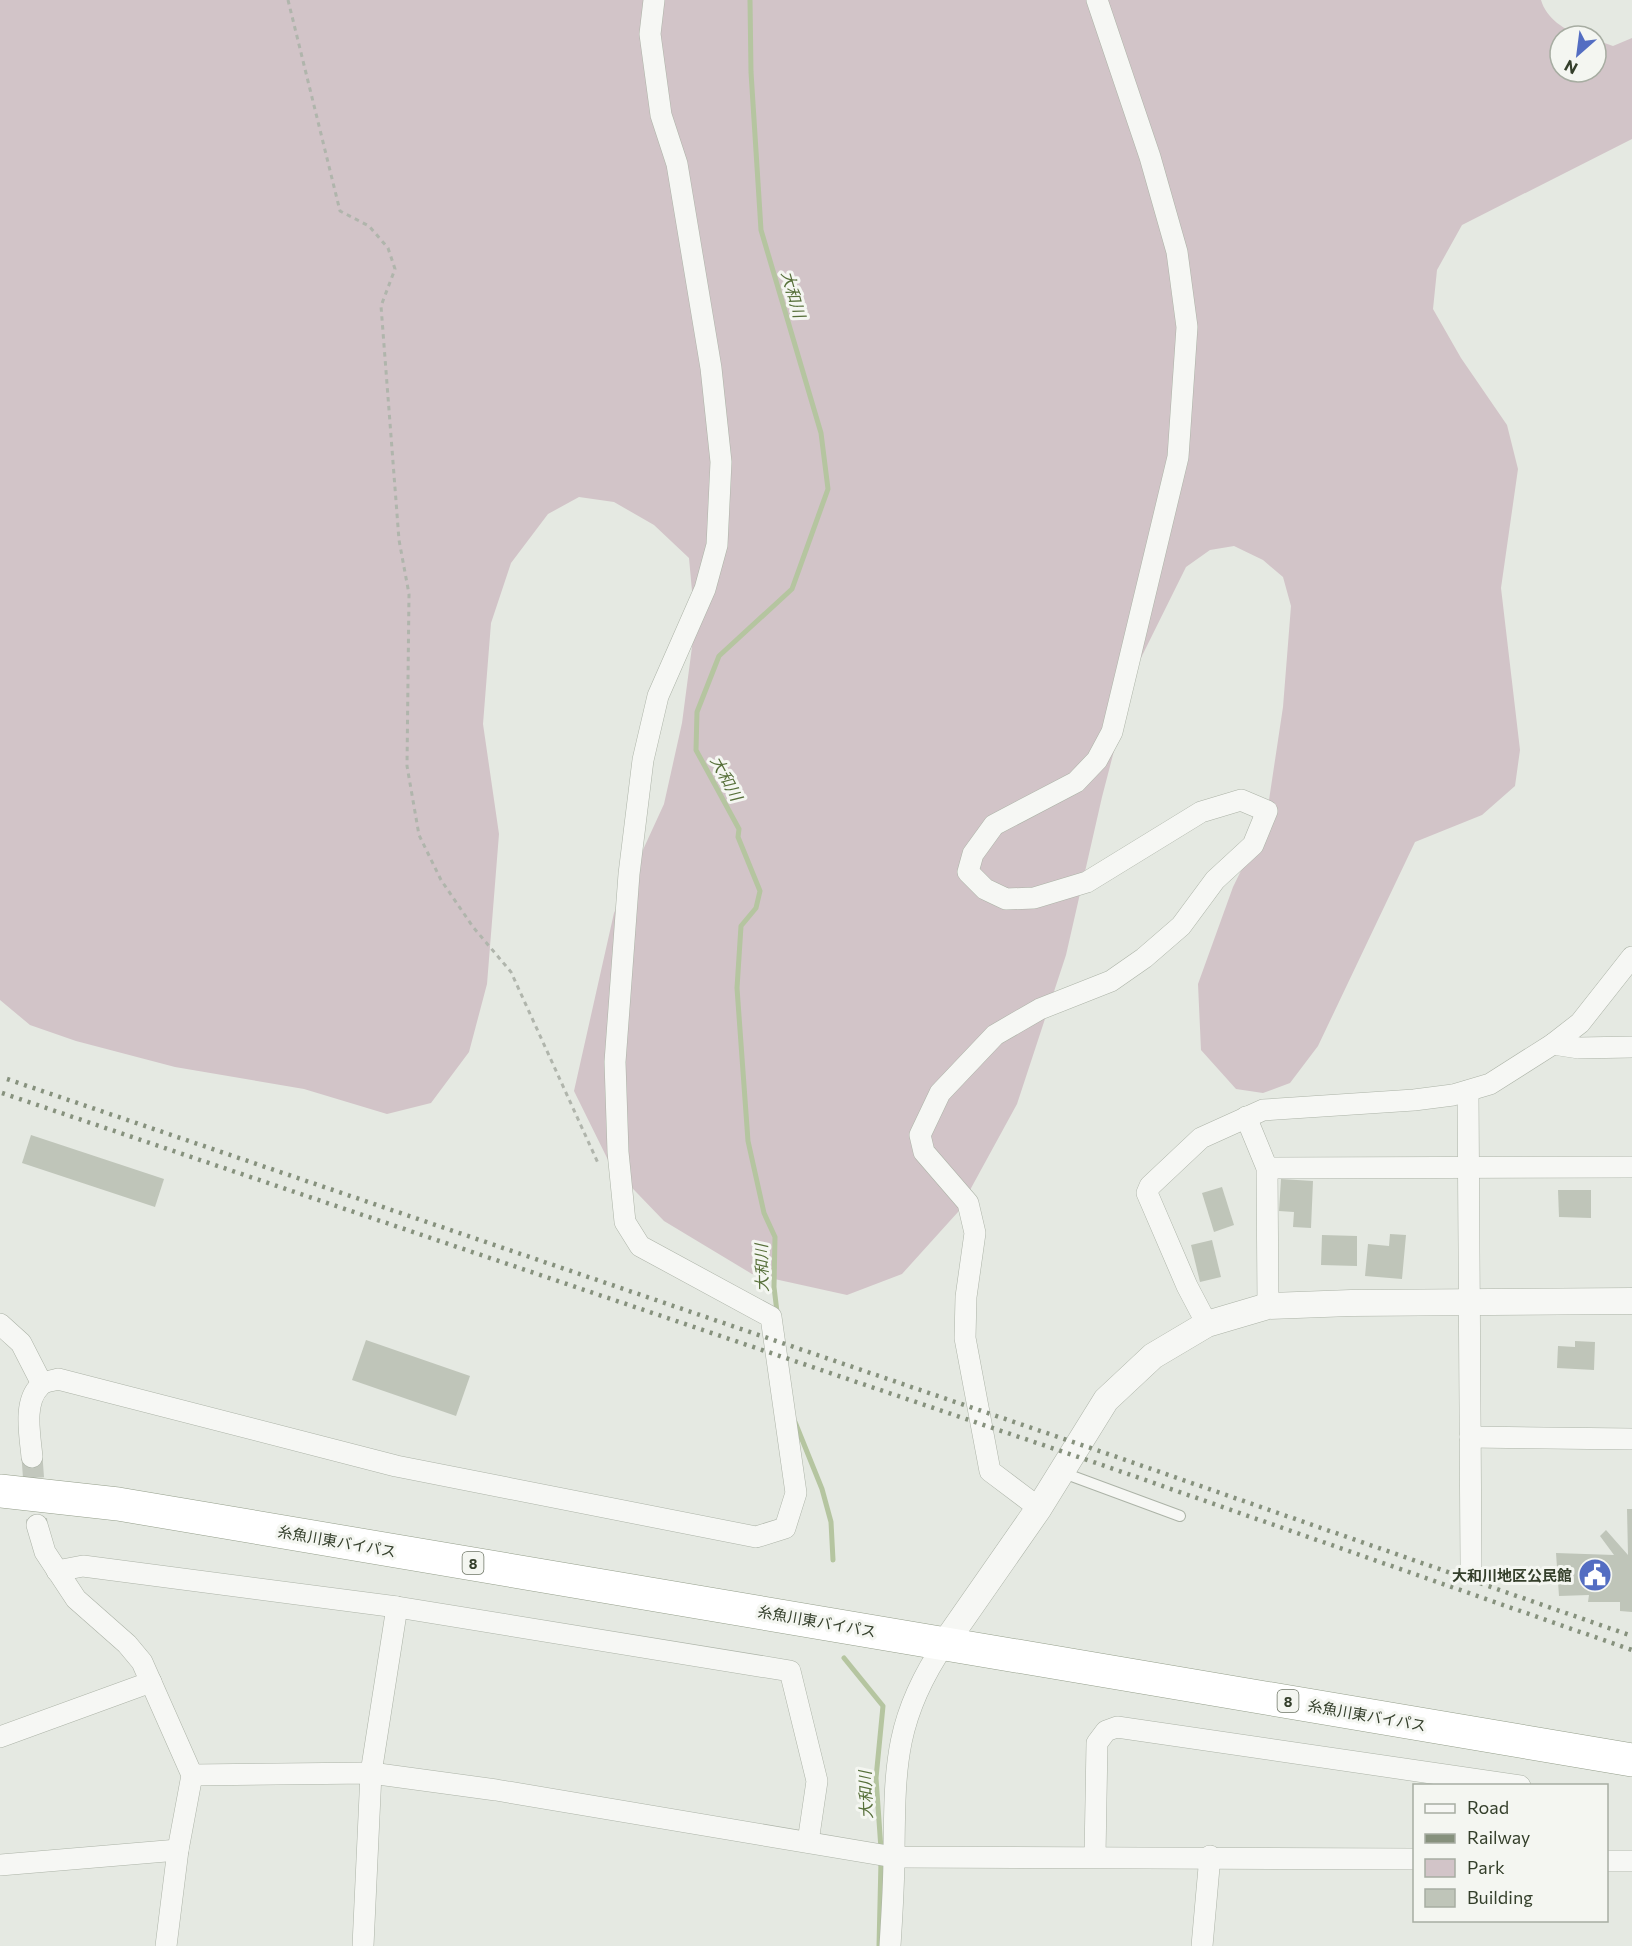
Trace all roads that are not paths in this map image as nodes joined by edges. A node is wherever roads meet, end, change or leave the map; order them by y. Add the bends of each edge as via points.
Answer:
1 (654, 0) edge
2 (1097, 0) edge
3 (1632, 957) edge
4 (1553, 1044) junction
5 (1632, 1047) edge
6 (1468, 1091) junction
7 (1246, 1118) junction
8 (1467, 1166) junction
9 (1632, 1167) edge
10 (1267, 1168) junction
11 (1632, 1301) edge
12 (1468, 1302) junction
13 (1268, 1306) junction
14 (0, 1324) edge
15 (1207, 1324) junction
16 (42, 1384) junction
17 (1470, 1437) junction
18 (1632, 1439) edge
19 (32, 1456) tunnel mouth
20 (1061, 1473) junction
21 (0, 1491) edge
22 (1039, 1508) junction
23 (1180, 1516) dead end
24 (37, 1525) tunnel mouth
25 (1471, 1566) dead end
26 (57, 1571) junction
27 (397, 1607) junction
28 (945, 1643) junction
29 (152, 1682) junction
30 (0, 1737) edge
31 (1632, 1760) edge
32 (371, 1773) junction
33 (192, 1775) junction
34 (1513, 1784) edge
35 (808, 1842) junction
36 (178, 1850) junction
37 (1095, 1856) junction
38 (1210, 1856) junction
39 (894, 1857) junction
40 (1413, 1859) edge
41 (1608, 1861) edge
42 (1632, 1861) edge
43 (0, 1865) edge
44 (166, 1946) edge
45 (363, 1946) edge
46 (890, 1946) edge
47 (1202, 1946) edge

1 - 16 street via 650,34 661,115 677,164 711,368 721,462 717,545 705,589 658,696 643,760 629,874 615,1062 618,1152 625,1222 640,1246 771,1317 796,1493 791,1515 785,1528 756,1537 396,1466 58,1379
2 - 22 street via 1150,157 1177,252 1187,327 1178,457 1113,732 1097,760 1076,782 994,825 973,854 968,872 985,890 1006,899 1034,898 1087,882 1201,812 1241,801 1267,811 1253,845 1215,880 1181,926 1111,981 1040,1009 995,1035 940,1093 920,1135 924,1152 968,1203 975,1233 965,1338 990,1471
3 - 4 street via 1580,1023
4 - 5 street via 1579,1048
4 - 6 street via 1490,1084
6 - 7 street via 1414,1100 1263,1110
6 - 8 street
7 - 10 street
7 - 15 street via 1201,1138 1147,1193
8 - 9 street
8 - 10 street
8 - 12 street
10 - 13 street
11 - 12 street
12 - 13 street
12 - 17 street
13 - 15 street
14 - 16 street via 21,1343
15 - 20 street via 1153,1356 1128,1377 1106,1400
16 - 19 street via 34,1394 29,1419
17 - 18 street
17 - 25 street
20 - 22 street
20 - 23 lane
21 - 28 highway, 糸魚川東バイパス / 8 via 118,1504
22 - 28 street
24 - 26 street via 45,1552
26 - 27 street via 83,1566
26 - 29 street via 76,1599 127,1644
27 - 32 street
27 - 35 street via 790,1671 817,1781
28 - 31 highway, 糸魚川東バイパス / 8
28 - 39 street via 923,1674 900,1742
29 - 30 street
29 - 33 street
32 - 33 street
32 - 35 street
32 - 45 street
33 - 36 street
34 - 37 street via 1117,1727 1106,1731 1096,1743
35 - 39 street
36 - 43 street
36 - 44 street
37 - 38 street
37 - 39 street
38 - 40 street
38 - 47 street
39 - 46 street
41 - 42 street

